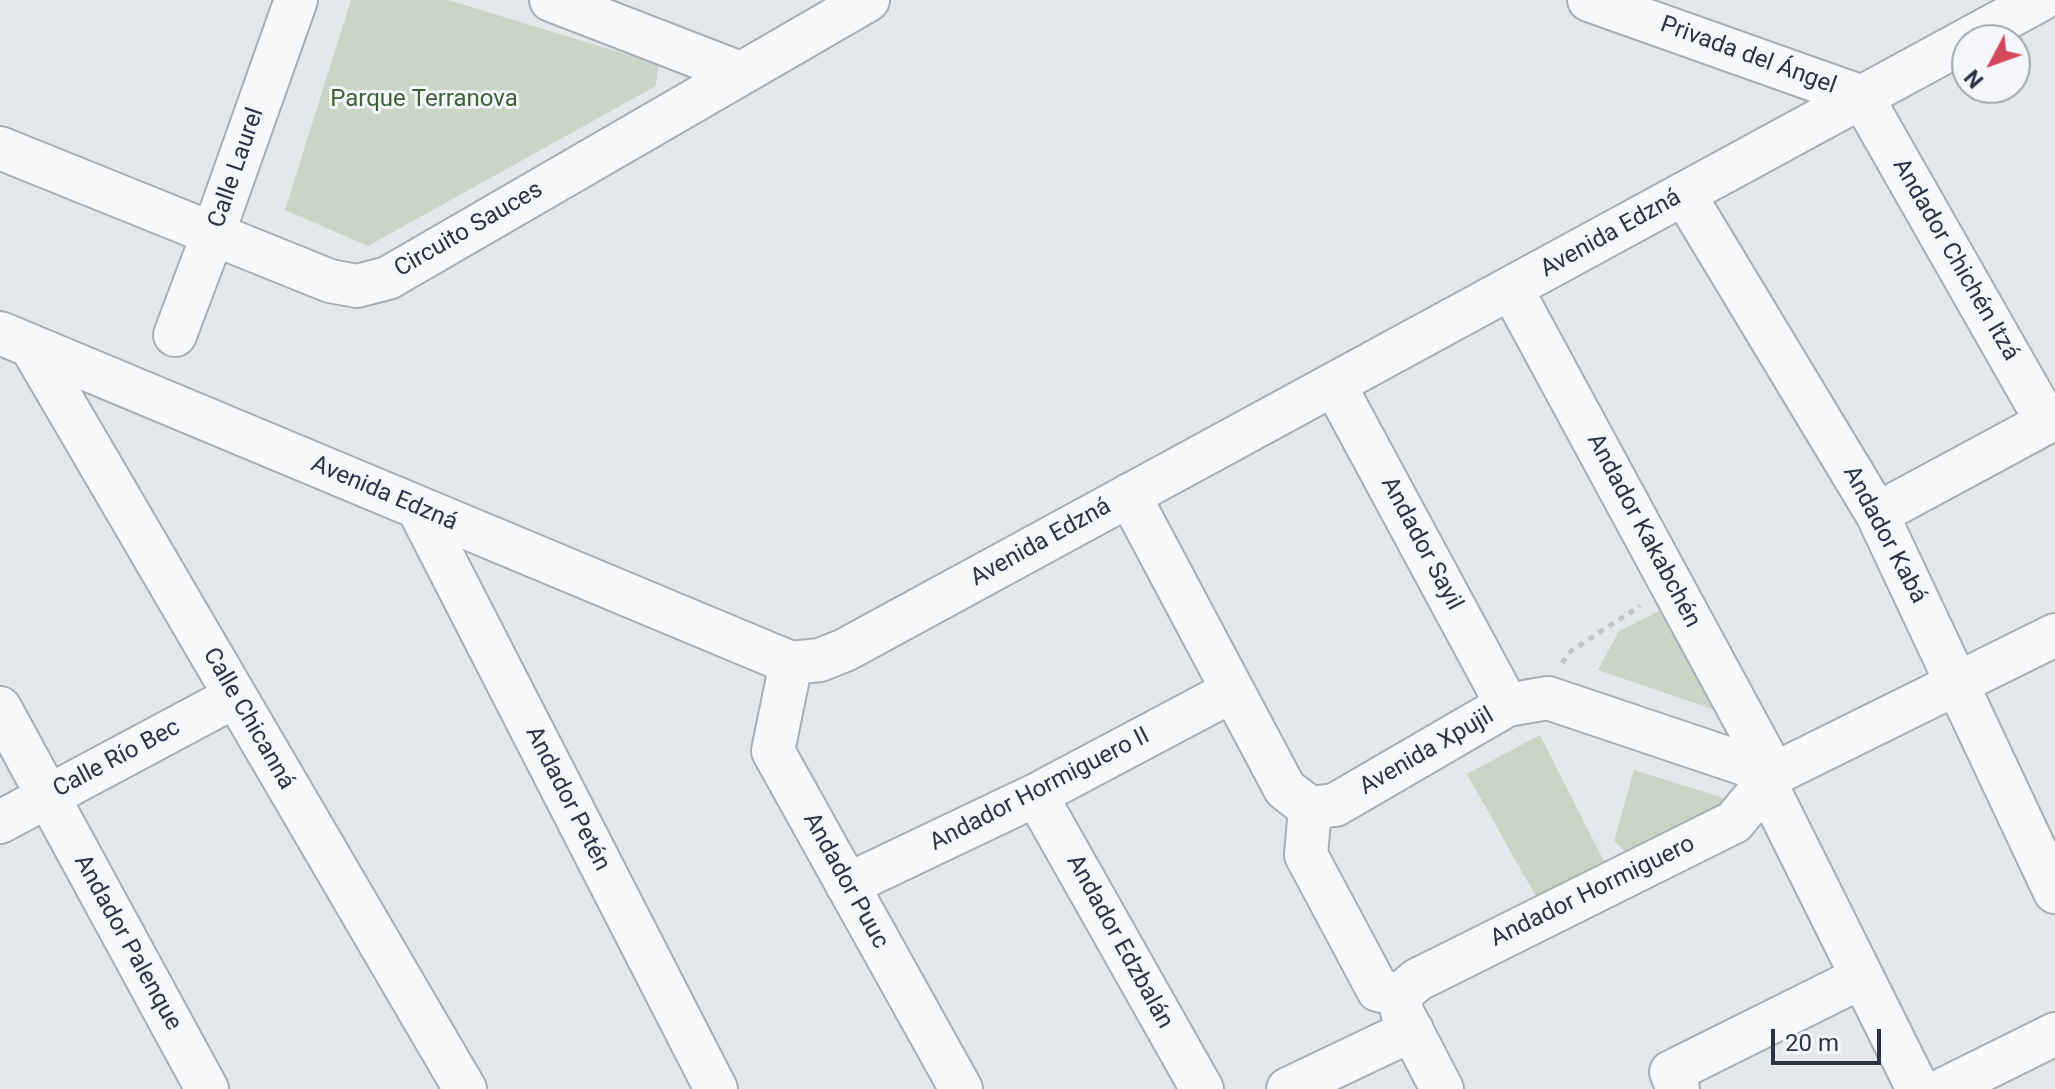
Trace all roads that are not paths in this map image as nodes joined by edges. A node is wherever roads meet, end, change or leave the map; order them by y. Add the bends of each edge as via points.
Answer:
1 (296, 0) edge
2 (551, 0) edge
3 (868, 0) edge
4 (1589, 0) edge
5 (2040, 0) edge
6 (740, 73) junction
7 (1862, 97) junction
8 (0, 148) edge
9 (1684, 194) junction
10 (213, 234) junction
11 (1511, 288) junction
12 (175, 335) dead end
13 (16, 340) edge
14 (1334, 384) junction
15 (2051, 420) edge
16 (1129, 495) junction
17 (418, 508) junction
18 (1877, 514) junction
19 (2055, 635) edge
20 (791, 663) junction
21 (1958, 683) junction
22 (1232, 691) junction
23 (234, 697) junction
24 (1507, 705) junction
25 (0, 708) edge
26 (1770, 779) junction
27 (1036, 795) junction
28 (47, 797) junction
29 (1310, 808) junction
30 (0, 822) edge
31 (847, 885) junction
32 (2055, 892) edge
33 (1862, 977) junction
34 (1406, 1013) junction
35 (2055, 1034) edge
36 (1675, 1081) edge
37 (207, 1089) edge
38 (465, 1089) edge
39 (716, 1089) edge
40 (961, 1089) edge
41 (1202, 1089) edge
42 (1288, 1089) edge
43 (1442, 1089) edge
44 (1918, 1089) edge
45 (1944, 1089) edge

1 - 10 street, Calle Laurel
2 - 6 street
3 - 6 street, Circuito Sauces
4 - 7 street, Privada del Ángel
5 - 7 street, Avenida Edzná
6 - 10 street, Circuito Sauces via 388,278 357,286 330,281
7 - 9 street, Avenida Edzná
7 - 15 street, Andador Chichén Itzá
8 - 10 street, Circuito Sauces
9 - 11 street, Avenida Edzná
9 - 18 street, Andador Kabá
10 - 12 street, Calle Laurel
11 - 14 street, Avenida Edzná
11 - 26 street, Andador Kakabchén
13 - 17 street, Avenida Edzná
13 - 23 street, Calle Chicanná
14 - 16 street, Avenida Edzná
14 - 24 street, Andador Sayil
15 - 18 street
16 - 20 street, Avenida Edzná via 845,650
16 - 22 street
17 - 20 street, Avenida Edzná
17 - 39 street, Andador Petén
18 - 21 street, Andador Kabá
19 - 21 street
20 - 31 street, Andador Puuc via 773,751
21 - 26 street
21 - 32 street, Andador Kabá
22 - 27 street, Andador Hormiguero II
22 - 29 street via 1285,789
23 - 28 street, Calle Río Bec
23 - 38 street, Calle Chicanná
24 - 26 street, Avenida Xpujil via 1548,698
24 - 29 street, Avenida Xpujil via 1335,805
25 - 28 street, Andador Palenque
26 - 33 street, Andador Kakabchén
26 - 34 street, Andador Hormiguero via 1734,822 1417,980
27 - 31 street, Andador Hormiguero II
27 - 41 street, Andador Edzbalán
28 - 30 street, Calle Río Bec
28 - 37 street, Andador Palenque
29 - 34 street via 1306,855 1378,990
31 - 40 street, Andador Puuc
33 - 36 street
33 - 44 street, Andador Kakabchén
34 - 42 street, Andador Hormiguero
34 - 43 street
35 - 45 street

